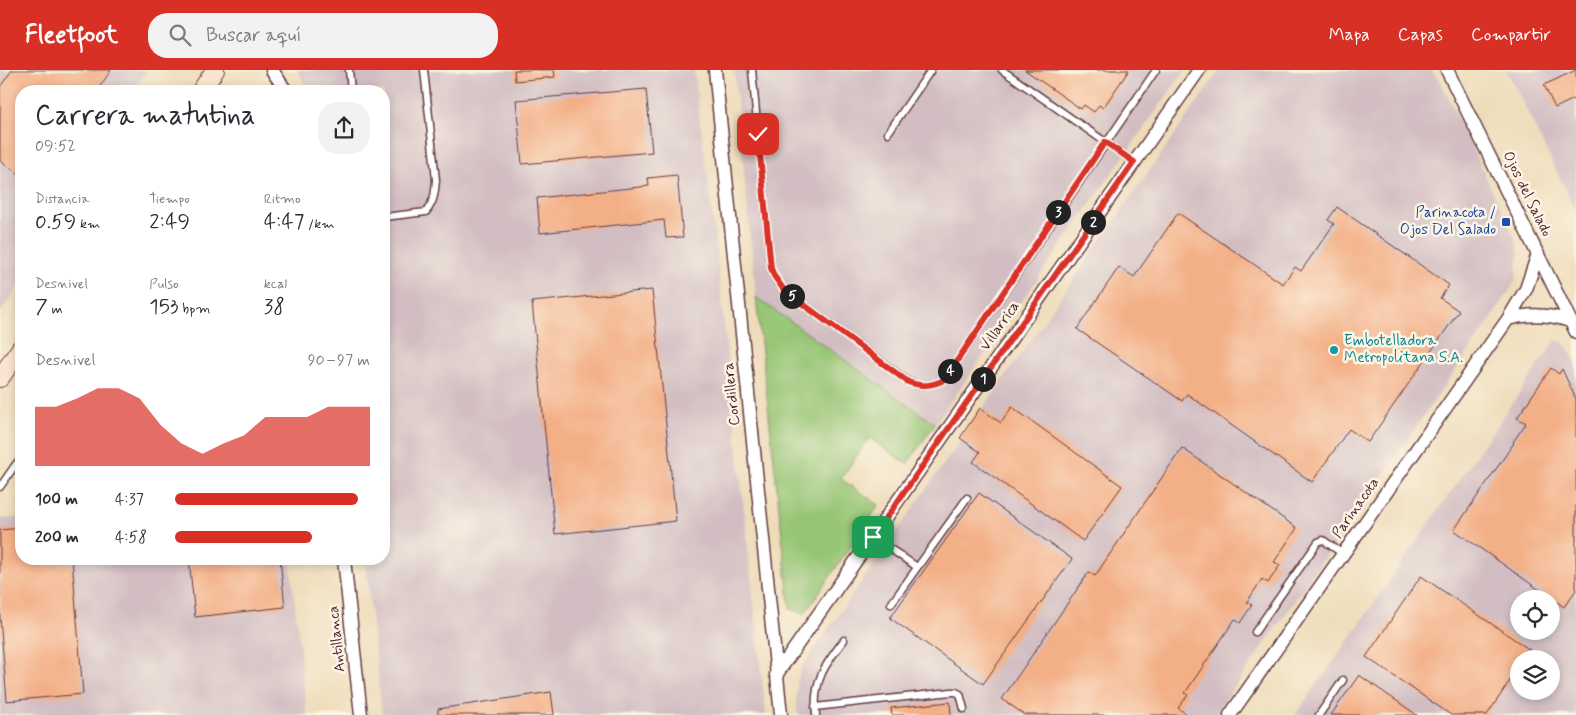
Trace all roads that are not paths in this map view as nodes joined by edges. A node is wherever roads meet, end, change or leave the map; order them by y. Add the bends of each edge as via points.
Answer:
1 (216, 70) edge
2 (272, 70) edge
3 (348, 70) edge
4 (424, 70) edge
5 (715, 70) edge
6 (752, 70) edge
7 (931, 70) edge
8 (1002, 70) edge
9 (1156, 70) edge
10 (1199, 70) edge
11 (1447, 70) edge
12 (205, 85) edge
13 (282, 85) edge
14 (350, 85) edge
15 (888, 133) dead end
16 (1105, 142) junction
17 (1134, 162) junction
18 (390, 216) edge
19 (1538, 254) junction
20 (1508, 320) junction
21 (1573, 327) edge
22 (15, 355) edge
23 (3, 369) edge
24 (15, 465) edge
25 (0, 487) edge
26 (967, 498) dead end
27 (873, 537) junction
28 (1344, 554) junction
29 (345, 565) edge
30 (917, 567) junction
31 (891, 604) dead end
32 (1255, 632) dead end
33 (844, 640) dead end
34 (776, 675) junction
35 (1343, 680) dead end
36 (815, 707) junction
37 (964, 709) dead end
38 (1233, 714) edge
39 (362, 715) edge
40 (780, 715) edge
41 (816, 715) edge
42 (1319, 715) edge

1 - 12 main road
2 - 13 street
3 - 14 lane
4 - 18 lane via 435,195 426,212
5 - 34 street, Cordillera
6 - 16 lane via 774,276 784,290 908,382 917,385 928,386 944,380
7 - 15 lane
8 - 16 lane
9 - 16 lane
10 - 17 street, Villarrica
11 - 19 street, Ojos del Salado
16 - 17 lane
17 - 27 street, Villarrica
19 - 20 street, Parinacota via 1526,289
19 - 21 street, Ojos del Salado
20 - 21 street via 1539,315 1555,317
20 - 28 street, Parinacota
22 - 23 main road
24 - 25 lane
26 - 30 lane
27 - 30 lane
27 - 34 street, Villarrica
28 - 32 lane via 1323,540 1318,542
28 - 38 street, Parinacota
29 - 39 street, Antillanca
30 - 31 lane
33 - 36 lane via 820,677
34 - 40 street, Cordillera
35 - 42 lane
36 - 37 lane via 952,692 960,694
36 - 41 lane

